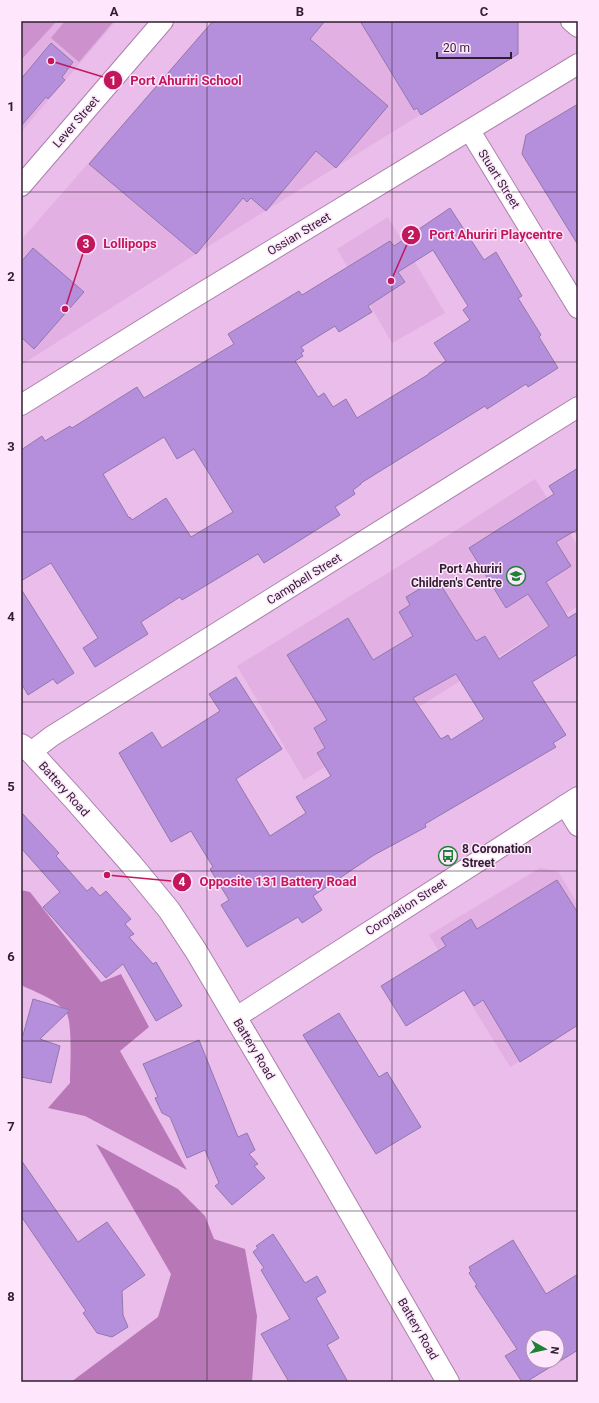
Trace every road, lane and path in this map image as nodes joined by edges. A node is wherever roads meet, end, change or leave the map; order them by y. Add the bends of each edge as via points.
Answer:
1 (163, 21) edge
2 (571, 21) edge
3 (578, 27) edge
4 (578, 64) edge
5 (470, 131) junction
6 (21, 186) edge
7 (578, 308) edge
8 (21, 405) edge
9 (578, 407) edge
10 (26, 748) edge
11 (571, 801) edge
12 (578, 826) edge
13 (235, 1018) junction
14 (448, 1382) edge

1 - 6 street, Lever Street
2 - 3 street
4 - 5 street, Ossian Street
5 - 7 street, Stuart Street
5 - 8 street, Ossian Street
9 - 10 street, Campbell Street via 52,736
10 - 13 street, Battery Road via 132,865 169,910
11 - 12 street
11 - 13 street, Coronation Street
13 - 14 street, Battery Road

